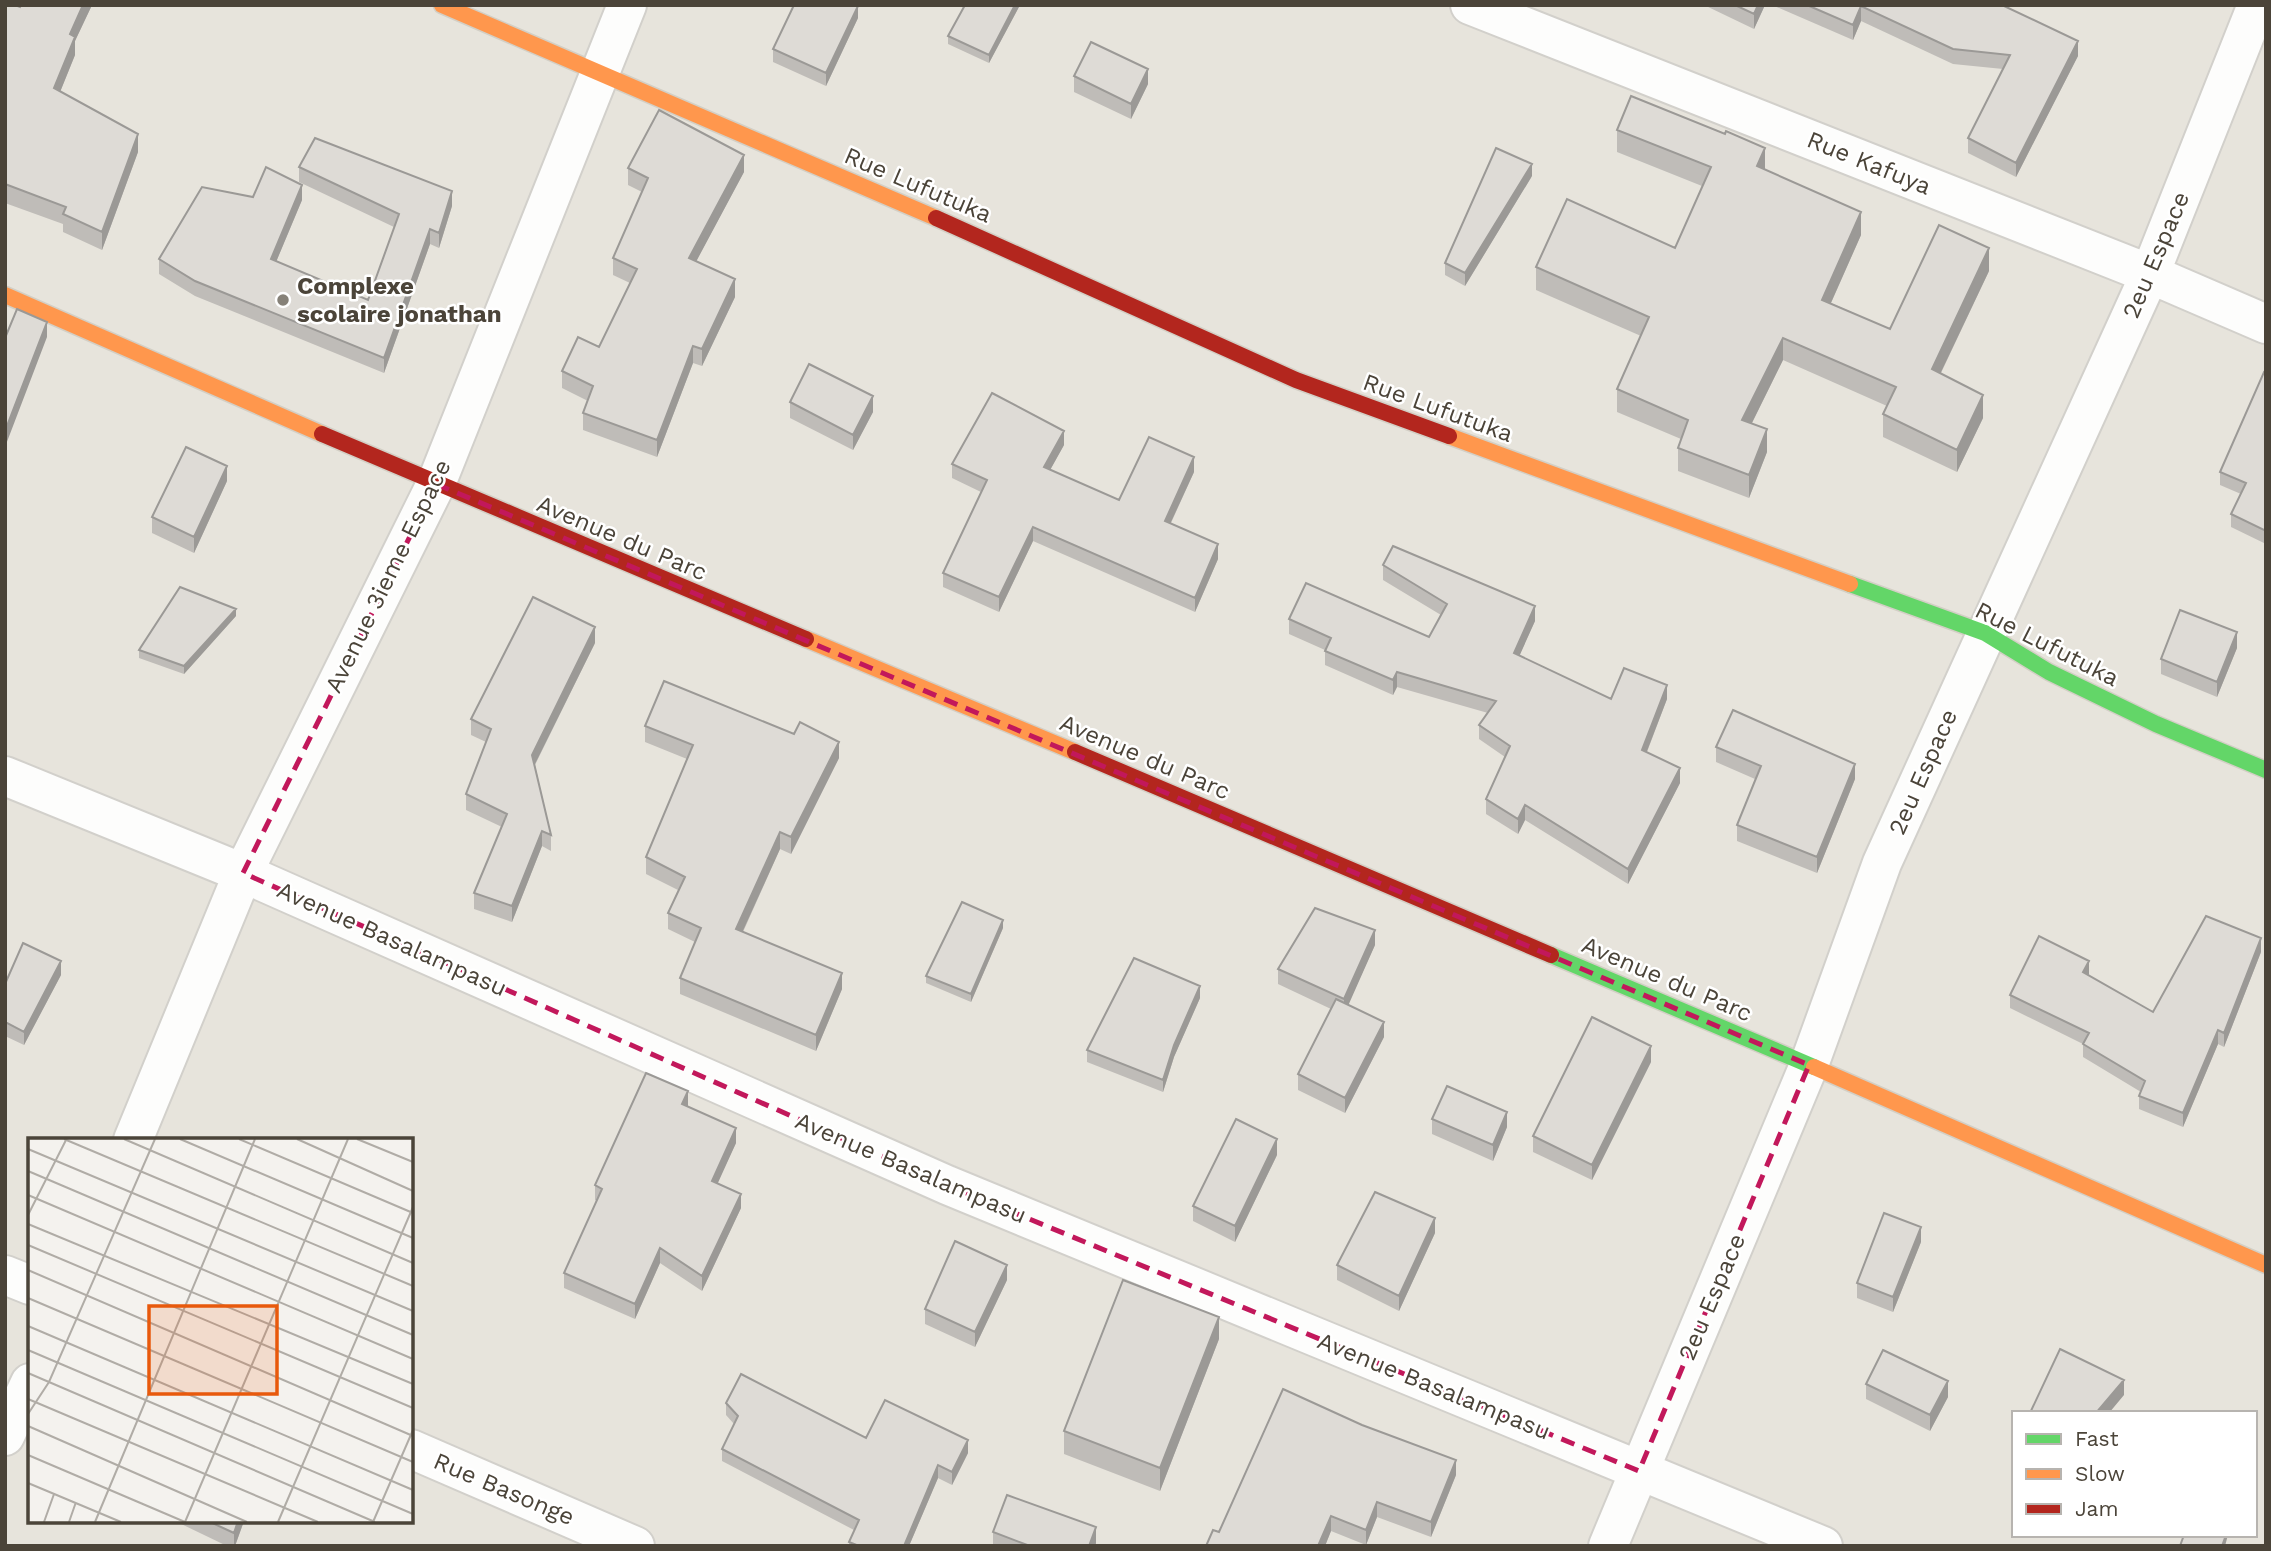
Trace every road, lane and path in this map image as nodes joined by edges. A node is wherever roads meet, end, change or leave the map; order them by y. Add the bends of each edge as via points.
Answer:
1 (442, 5) edge
2 (627, 5) edge
3 (1470, 5) edge
4 (2257, 5) edge
5 (600, 72) junction
6 (2150, 274) junction
7 (5, 295) edge
8 (2266, 324) edge
9 (436, 484) junction
10 (1985, 634) junction
11 (2266, 770) edge
12 (5, 776) edge
13 (243, 873) junction
14 (1809, 1065) junction
15 (134, 1138) edge
16 (2266, 1265) edge
17 (5, 1275) edge
18 (28, 1284) edge
19 (28, 1387) edge
20 (5, 1436) edge
21 (413, 1450) edge
22 (1639, 1471) junction
23 (635, 1546) edge
24 (1608, 1546) edge
25 (1823, 1546) edge

1 - 5 street, Rue Lufutuka
2 - 5 street, Avenue 3ieme Espace
3 - 6 street, Rue Kafuya
4 - 6 street, 2eu Espace
5 - 9 street, Avenue 3ieme Espace
5 - 10 street, Rue Lufutuka via 1296,380
6 - 8 street, Rue Kafuya
6 - 10 street, 2eu Espace
7 - 9 street, Avenue du Parc
9 - 13 street, Avenue 3ieme Espace
9 - 14 street, Avenue du Parc
10 - 11 street, Rue Lufutuka via 2144,719
10 - 14 street, 2eu Espace via 1882,863
12 - 13 street, Avenue Basalampasu
13 - 15 street, Avenue 3ieme Espace
13 - 22 street, Avenue Basalampasu via 947,1185
14 - 16 street, Avenue du Parc
14 - 22 street, 2eu Espace
17 - 18 street
19 - 20 street
21 - 23 street, Rue Basonge
22 - 24 street, 2eu Espace
22 - 25 street, Avenue Basalampasu

